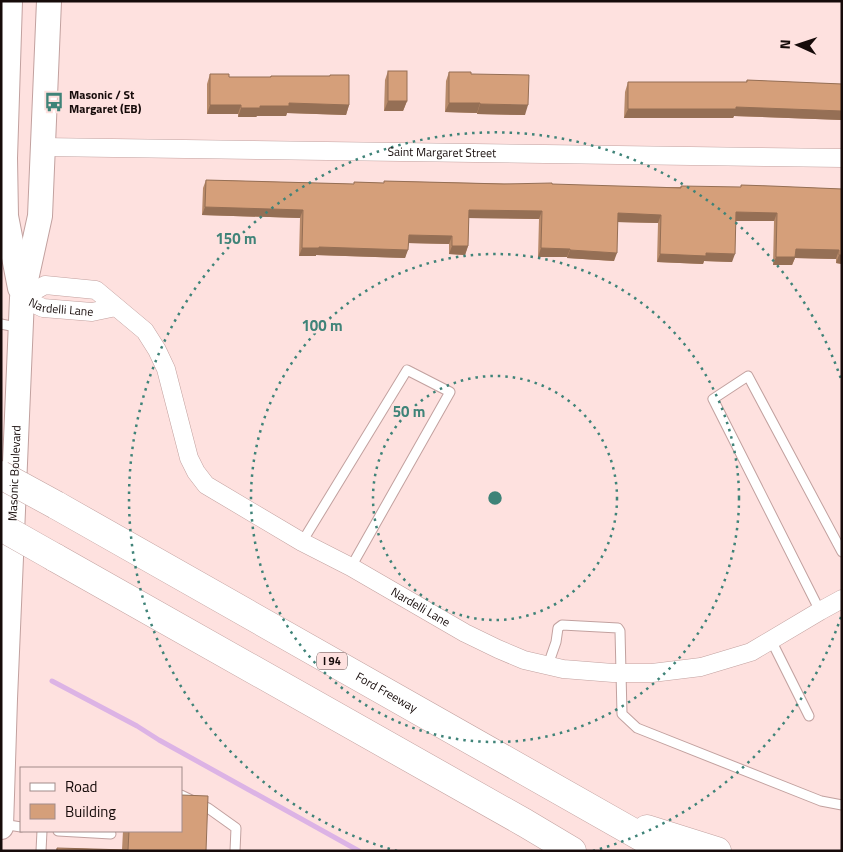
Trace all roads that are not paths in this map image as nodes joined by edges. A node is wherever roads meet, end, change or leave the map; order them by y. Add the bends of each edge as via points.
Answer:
1 (10, 1) edge
2 (49, 1) edge
3 (4, 116) edge
4 (42, 147) junction
5 (5, 150) junction
6 (842, 158) edge
7 (22, 298) junction
8 (11, 326) edge
9 (1, 475) edge
10 (1, 527) edge
11 (302, 542) junction
12 (842, 552) edge
13 (351, 567) junction
14 (842, 599) edge
15 (820, 611) junction
16 (771, 640) junction
17 (548, 665) junction
18 (621, 673) junction
19 (809, 716) dead end
20 (182, 795) edge
21 (842, 805) edge
22 (608, 817) junction
23 (1, 825) edge
24 (20, 827) edge
25 (42, 832) edge
26 (76, 832) edge
27 (111, 834) dead end
28 (41, 851) edge
29 (235, 851) edge
30 (572, 851) edge
31 (666, 851) edge
32 (717, 851) edge

1 - 3 main road, Masonic Boulevard
2 - 4 main road, Masonic Boulevard
3 - 5 main road, Masonic Boulevard
4 - 5 main road via 34,158 28,159
4 - 6 street, Saint Margaret Street
4 - 7 main road, Masonic Boulevard via 40,216
5 - 7 main road, Masonic Boulevard via 6,216
7 - 8 main road, Masonic Boulevard
7 - 11 street, Nardelli Lane via 43,308 92,312 116,307 145,331 166,369 189,458 196,472 206,485
8 - 23 main road, Masonic Boulevard
9 - 22 highway, Ford Freeway / I 94, bridge
10 - 30 highway, bridge
11 - 13 street, Nardelli Lane
11 - 13 lane via 407,370 450,392
12 - 15 lane via 748,376 713,399
13 - 17 street, Nardelli Lane via 498,649 524,660
14 - 15 street, Nardelli Lane
15 - 16 street, Nardelli Lane
16 - 18 street, Nardelli Lane via 751,652 701,667
16 - 19 lane
17 - 18 street, Nardelli Lane
17 - 18 lane via 558,628 562,625 618,628
18 - 21 lane via 622,714 637,728 821,801
20 - 29 lane via 208,808 236,828
22 - 31 highway, Ford Freeway / I 94
22 - 32 highway
23 - 24 lane
25 - 28 lane
26 - 27 lane

